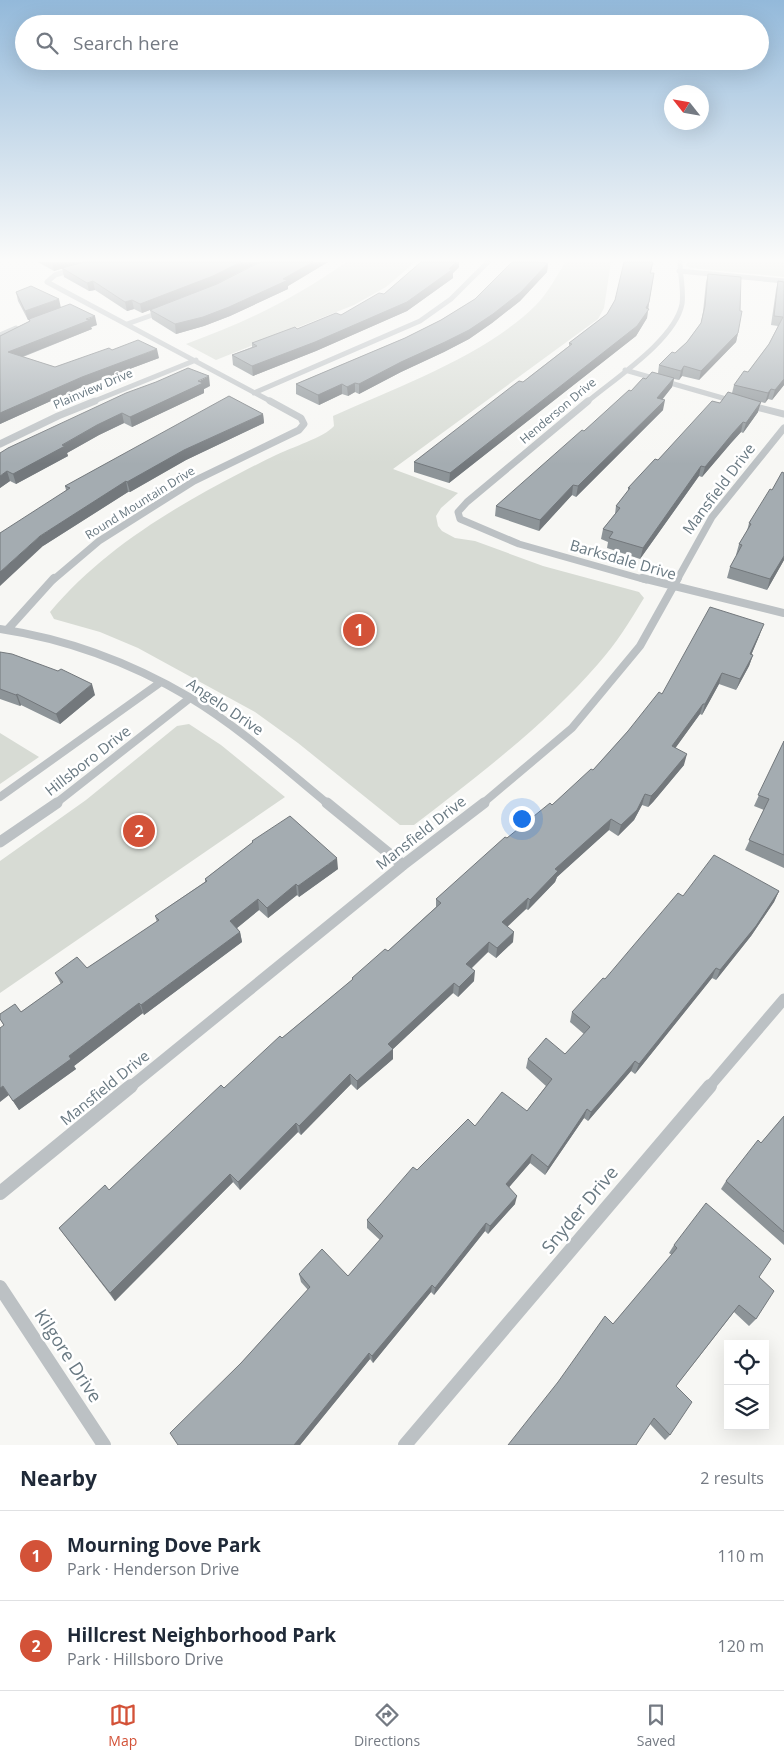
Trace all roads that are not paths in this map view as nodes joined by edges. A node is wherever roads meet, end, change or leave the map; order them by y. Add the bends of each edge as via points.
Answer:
1 (13, 329) edge
2 (137, 329) edge
3 (404, 329) edge
4 (672, 329) edge
5 (0, 335) edge
6 (196, 360) junction
7 (625, 370) junction
8 (254, 393) junction
9 (784, 414) edge
10 (304, 424) joint
11 (784, 428) edge
12 (0, 444) edge
13 (460, 519) joint
14 (672, 588) junction
15 (784, 613) edge
16 (4, 629) edge
17 (161, 682) junction
18 (190, 698) junction
19 (0, 797) edge
20 (0, 842) edge
21 (404, 865) junction
22 (784, 999) edge
23 (0, 1193) edge
24 (0, 1287) edge
25 (104, 1445) edge
26 (405, 1445) edge

1 - 5 street
2 - 6 street
3 - 8 street
4 - 7 street, Henderson Drive
6 - 8 street
6 - 12 street, Plainview Drive via 66,412
7 - 9 street
7 - 13 street, Henderson Drive via 466,502 458,512
8 - 10 street via 301,418
10 - 16 street, Round Mountain Drive via 299,430 194,481 99,541 57,575
11 - 14 street, Mansfield Drive via 712,517
13 - 14 street, Barksdale Drive via 478,530 512,542
14 - 15 street, Barksdale Drive
14 - 21 street, Mansfield Drive via 640,646 572,728
16 - 17 street, Angelo Drive via 94,652
17 - 18 street, Angelo Drive
17 - 19 street, Hillsboro Drive
18 - 20 street, Hillsboro Drive via 76,789
18 - 21 street, Angelo Drive via 250,740
21 - 23 street, Mansfield Drive
22 - 26 street, Snyder Drive
24 - 25 street, Kilgore Drive

